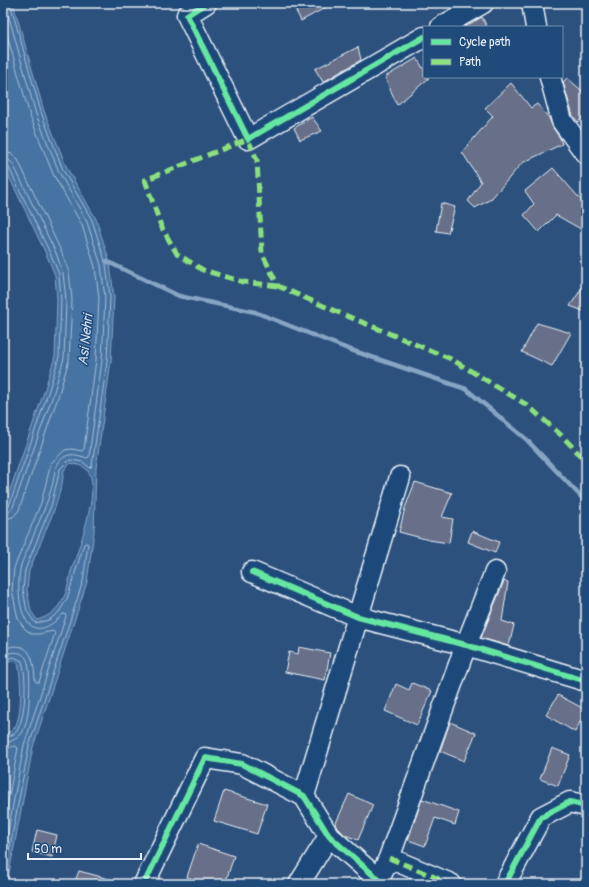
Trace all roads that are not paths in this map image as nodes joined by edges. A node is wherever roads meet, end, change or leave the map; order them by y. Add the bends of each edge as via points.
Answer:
1 (206, 3) edge
2 (482, 3) edge
3 (532, 3) edge
4 (443, 26) edge
5 (536, 26) edge
6 (423, 38) edge
7 (550, 78) edge
8 (586, 154) edge
9 (400, 477) dead end
10 (252, 572) dead end
11 (495, 572) dead end
12 (358, 616) junction
13 (466, 645) junction
14 (586, 681) edge
15 (304, 796) junction
16 (586, 806) edge
17 (329, 836) junction
18 (389, 858) junction
19 (378, 882) edge
20 (144, 884) edge
21 (299, 884) edge
22 (451, 884) edge
23 (506, 884) edge

1 - 6 street via 187,16 248,139
2 - 4 street
3 - 5 street
7 - 8 street via 562,121
9 - 12 street
10 - 12 street
11 - 13 street
12 - 13 street
12 - 15 street
13 - 14 street
13 - 18 street
15 - 17 street
15 - 20 street via 242,764 205,758
16 - 23 street via 570,802 541,817
17 - 19 street
17 - 21 street
18 - 19 street
18 - 22 street

